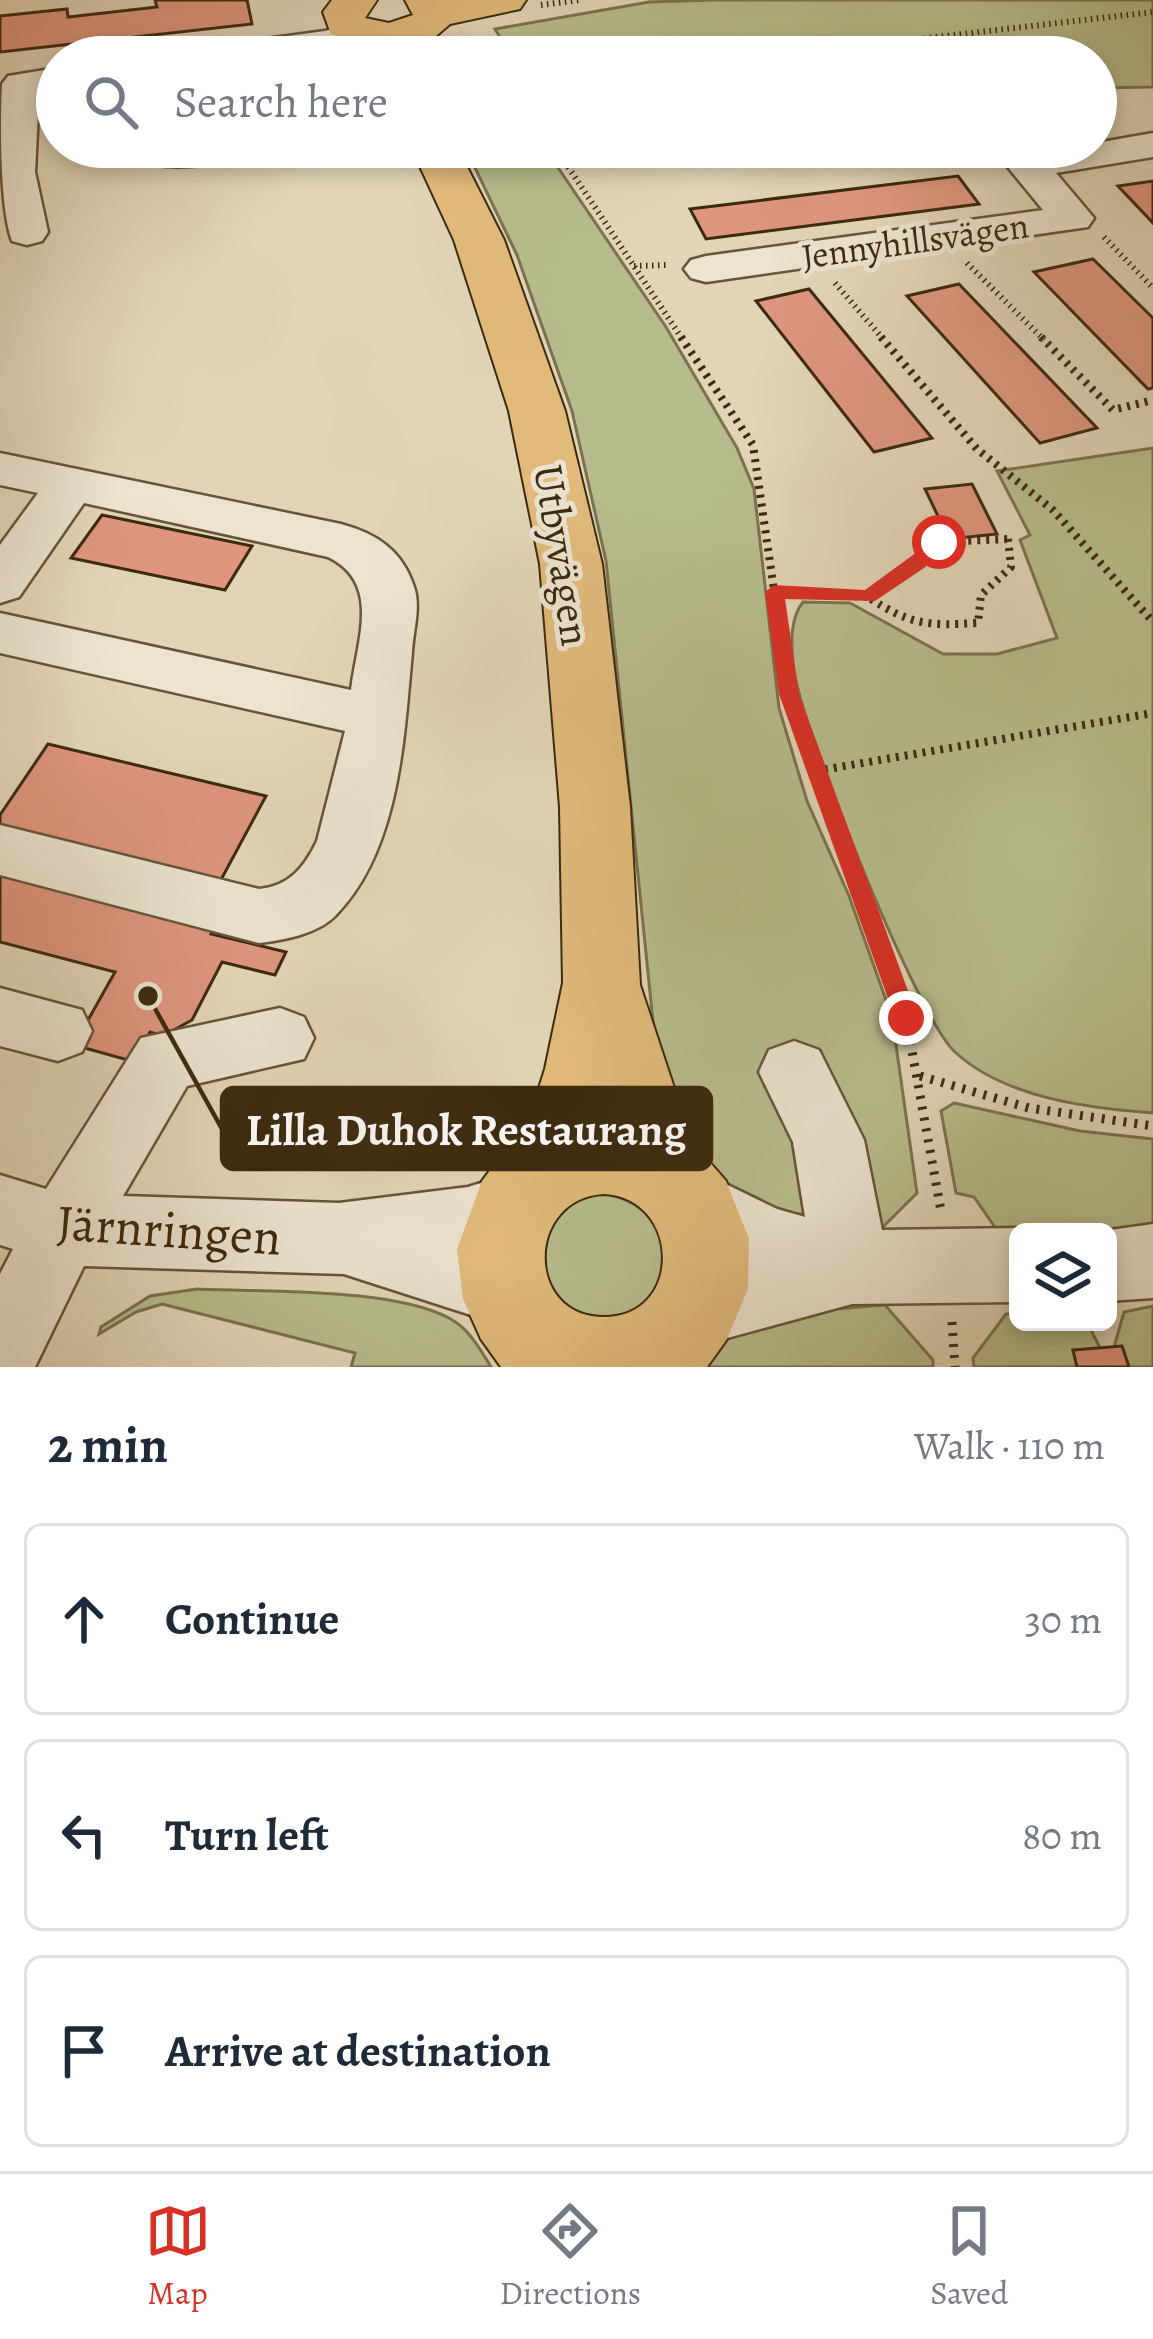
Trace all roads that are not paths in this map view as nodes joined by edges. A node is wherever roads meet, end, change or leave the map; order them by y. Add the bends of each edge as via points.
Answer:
1 (506, 0) edge
2 (391, 19) edge
3 (332, 36) edge
4 (26, 84) edge
5 (1153, 145) edge
6 (1117, 151) edge
7 (444, 168) edge
8 (1029, 168) edge
9 (27, 232) dead end
10 (706, 269) dead end
11 (0, 469) edge
12 (71, 484) junction
13 (0, 584) edge
14 (0, 633) edge
15 (373, 716) junction
16 (0, 850) edge
17 (602, 983) junction
18 (280, 1038) dead end
19 (794, 1072) dead end
20 (681, 1191) junction
21 (32, 1220) edge
22 (1153, 1261) edge
23 (1117, 1263) edge
24 (1009, 1265) edge
25 (852, 1267) junction
26 (525, 1271) edge
27 (666, 1342) edge
28 (0, 1354) edge

1 - 2 main road
2 - 3 street
4 - 9 street via 16,172
5 - 6 street, Jennyhillsvägen
7 - 17 main road, Utbyvägen via 479,240 537,411 572,564
8 - 10 street, Jennyhillsvägen via 1073,218
11 - 12 street
12 - 13 street
12 - 15 street via 370,554 390,597
14 - 15 street
15 - 16 street via 348,848 331,878 290,912 260,916
17 - 20 main road, Utbyvägen via 641,1112
17 - 26 main road, Utbyvägen
18 - 21 street via 165,1060
19 - 25 street via 828,1140
20 - 25 street via 763,1241
20 - 26 main road via 644,1164 585,1157
20 - 27 main road, Utbyvägen via 710,1255 708,1282
21 - 26 street, Järnringen via 339,1239
21 - 28 street
22 - 23 street
24 - 25 street
25 - 27 street
26 - 27 main road via 552,1348 618,1362

